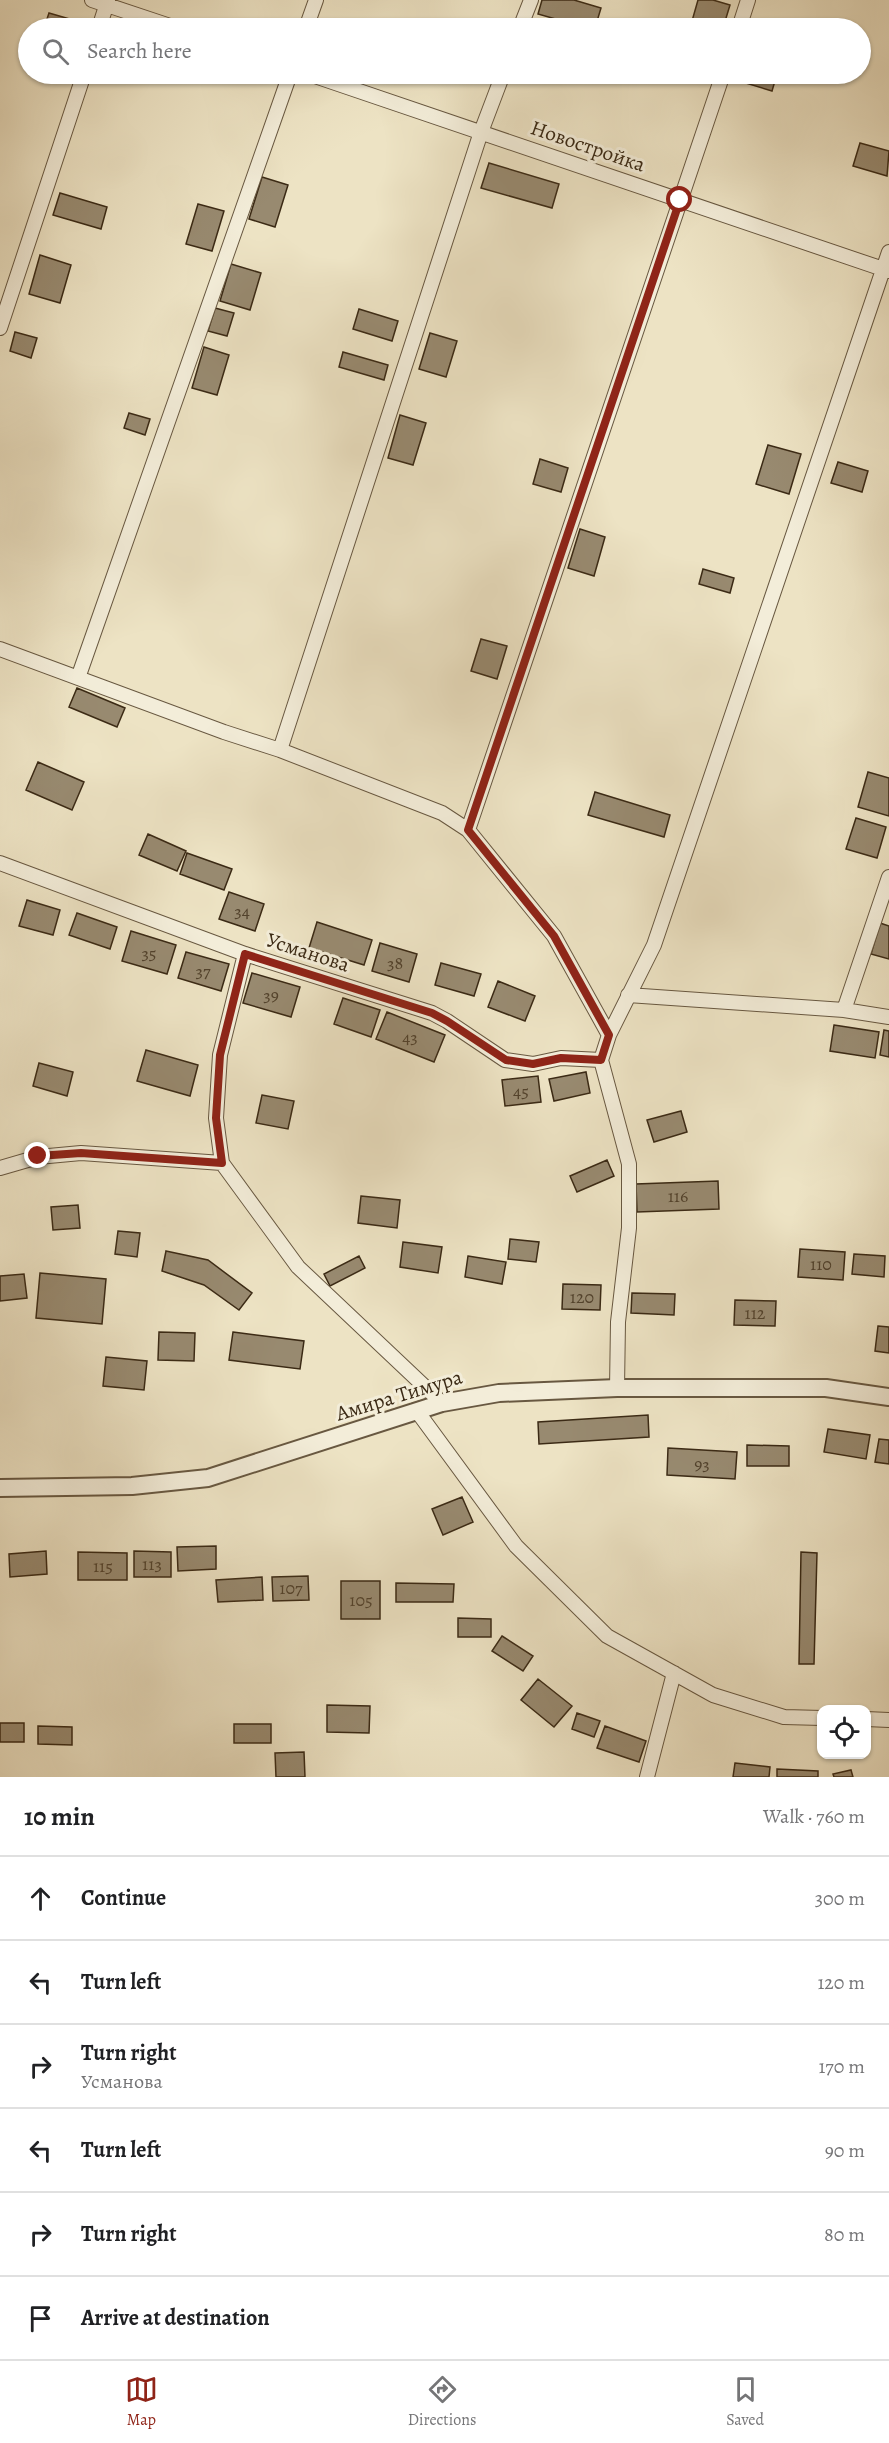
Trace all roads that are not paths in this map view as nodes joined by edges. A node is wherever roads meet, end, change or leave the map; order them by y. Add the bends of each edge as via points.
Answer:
1 (92, 0) edge
2 (316, 0) edge
3 (531, 0) edge
4 (748, 0) edge
5 (107, 2) edge
6 (102, 18) edge
7 (149, 18) edge
8 (310, 18) edge
9 (524, 18) edge
10 (742, 18) edge
11 (81, 84) edge
12 (286, 84) edge
13 (339, 84) edge
14 (499, 84) edge
15 (720, 84) edge
16 (481, 132) junction
17 (680, 200) junction
18 (889, 252) edge
19 (886, 270) edge
20 (0, 328) edge
21 (0, 649) edge
22 (78, 678) junction
23 (280, 750) junction
24 (468, 830) junction
25 (0, 862) edge
26 (889, 877) edge
27 (245, 954) junction
28 (628, 995) junction
29 (844, 1010) junction
30 (889, 1017) edge
31 (609, 1035) junction
32 (601, 1060) junction
33 (222, 1163) junction
34 (0, 1168) edge
35 (617, 1388) junction
36 (889, 1397) edge
37 (442, 1402) junction
38 (417, 1411) junction
39 (0, 1488) edge
40 (674, 1673) junction
41 (817, 1718) edge
42 (871, 1719) edge
43 (889, 1720) edge
44 (647, 1777) edge

1 - 5 street
2 - 8 street
3 - 9 street
4 - 10 street
5 - 6 street
5 - 7 street
11 - 20 street
12 - 22 street
13 - 16 street, Новостройка
14 - 16 street
15 - 17 street
16 - 17 street, Новостройка
16 - 23 street
17 - 19 street, Новостройка
17 - 24 street
18 - 19 street
19 - 28 street via 654,945
21 - 22 street
22 - 23 street
23 - 24 street via 442,813
24 - 31 street via 554,936
25 - 27 street, Усманова
26 - 29 street
27 - 32 street, Усманова via 432,1013 506,1060 533,1064 561,1058
27 - 33 street via 220,1055 216,1118
28 - 29 street
28 - 31 street
29 - 30 street
31 - 32 street
32 - 35 street via 629,1164 629,1228 618,1322
33 - 34 street via 81,1153 38,1156
33 - 37 street via 298,1267
35 - 36 street, Амира Тимура via 826,1388
35 - 37 street, Амира Тимура via 499,1393
37 - 38 street, Амира Тимура
38 - 39 street, Амира Тимура via 208,1478 132,1486
38 - 40 street via 516,1546 608,1636
40 - 41 street via 714,1695 784,1717
40 - 44 street
42 - 43 street

